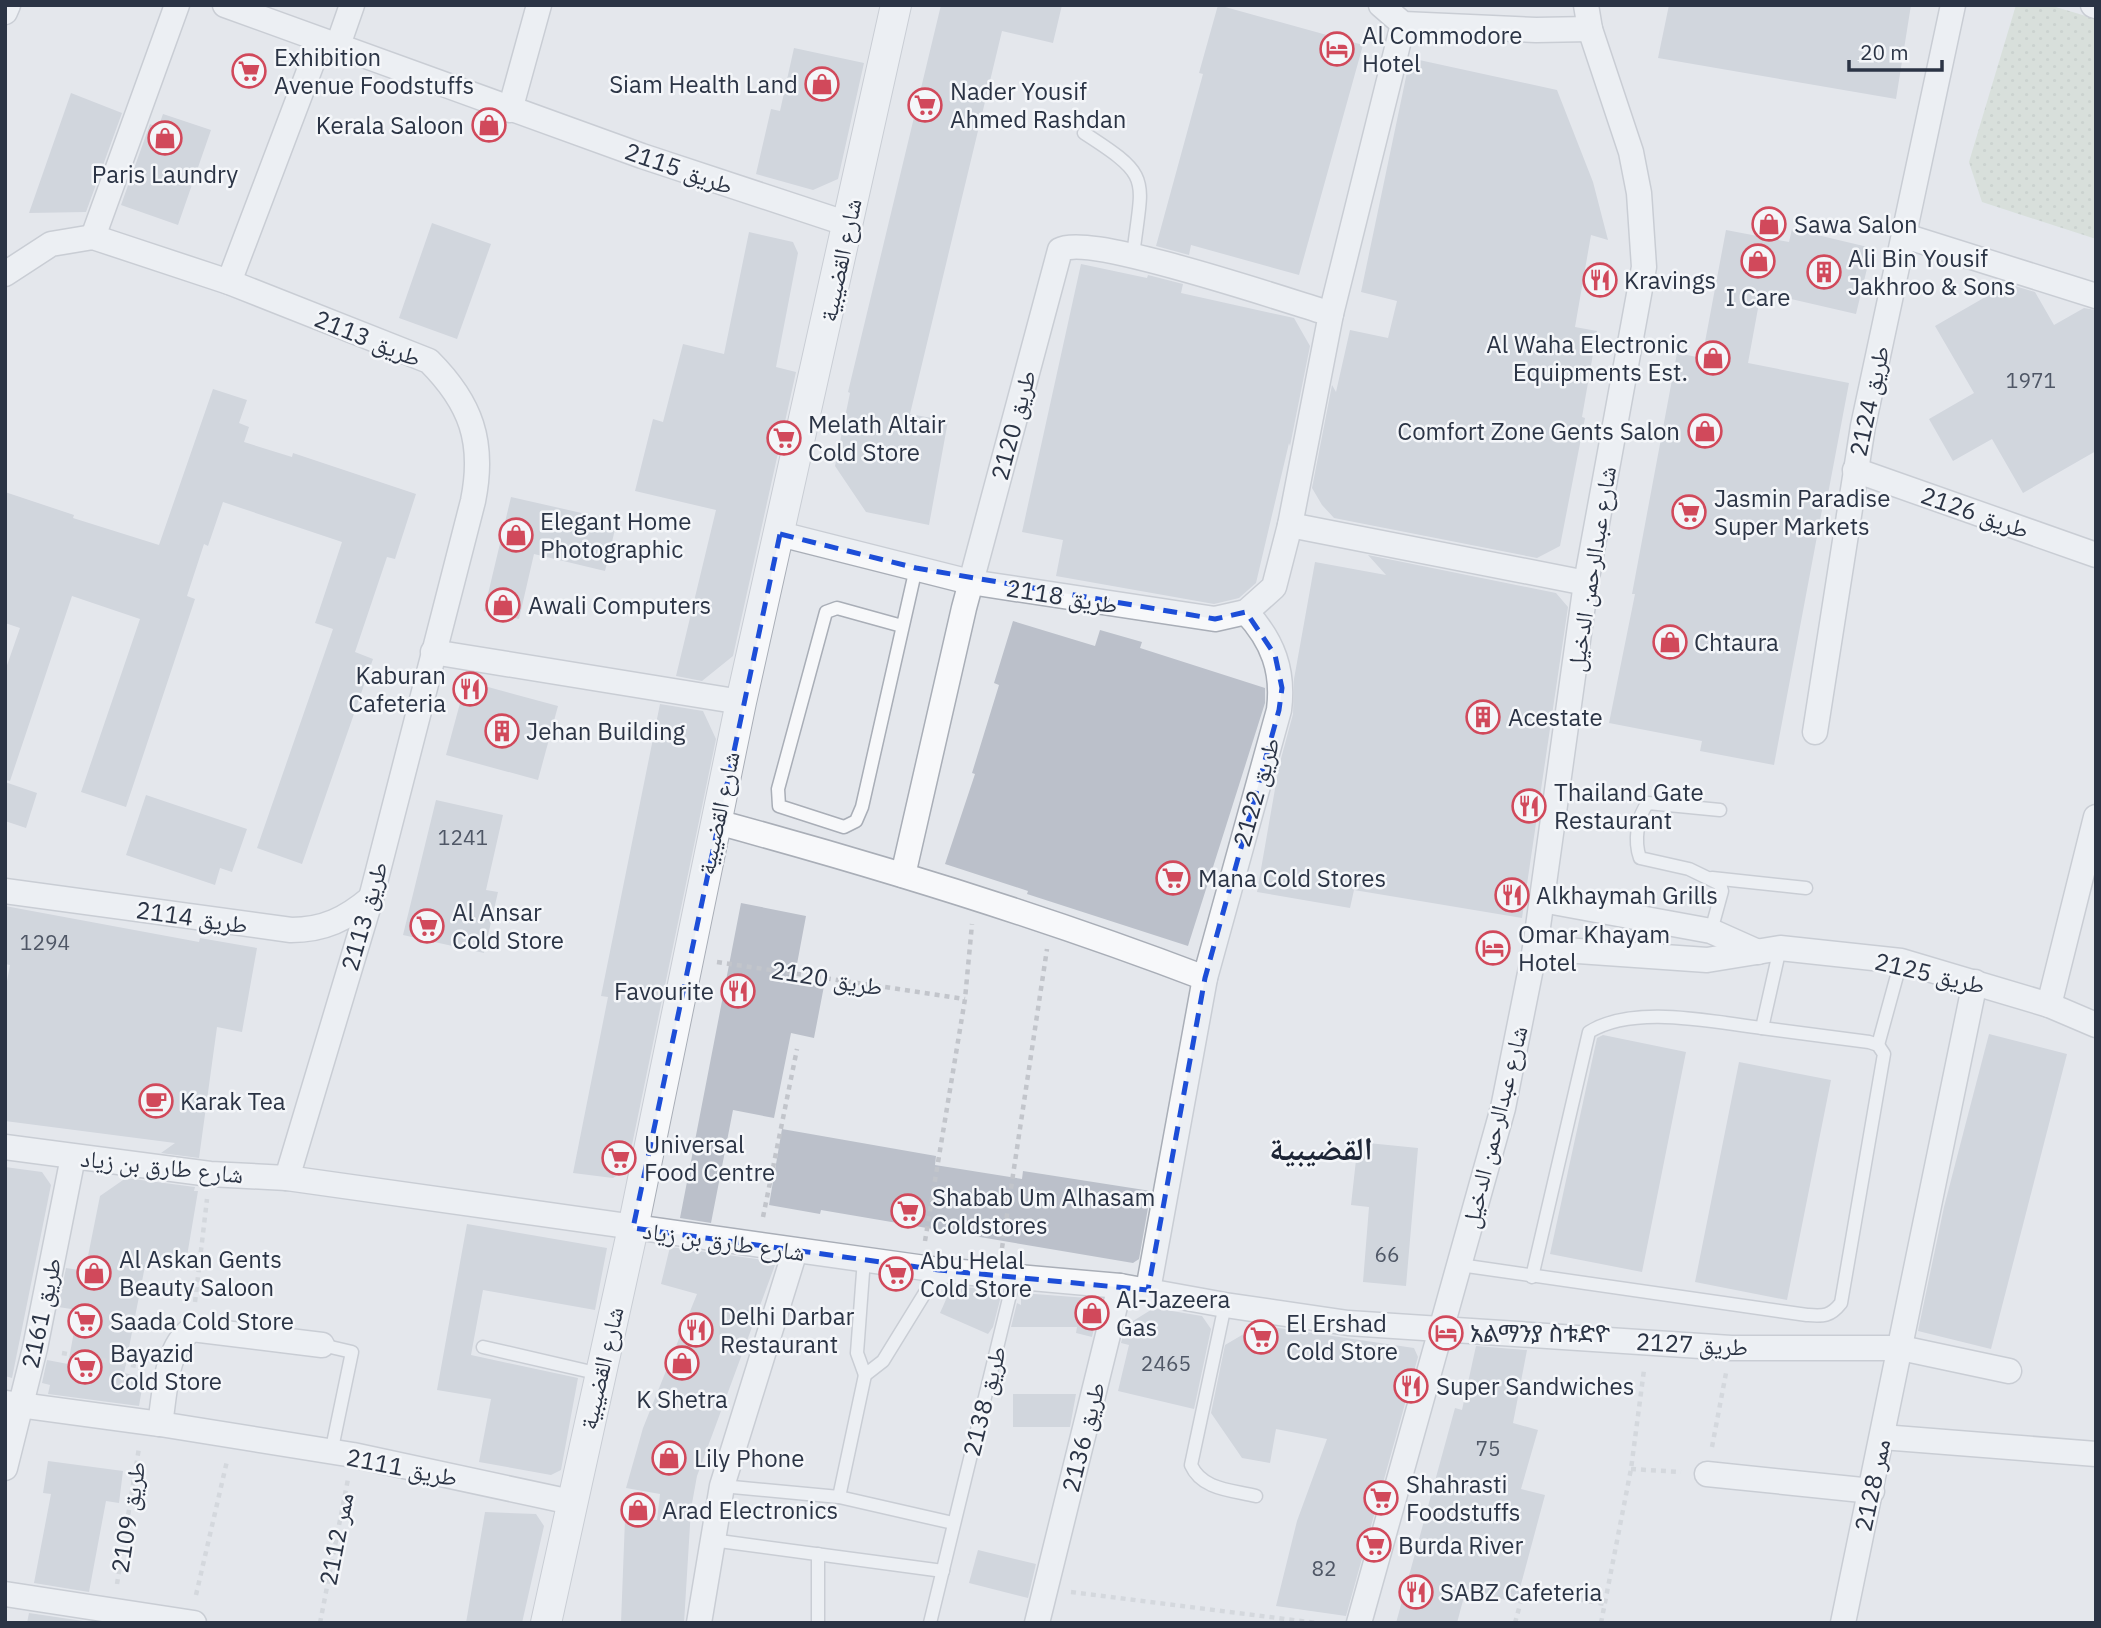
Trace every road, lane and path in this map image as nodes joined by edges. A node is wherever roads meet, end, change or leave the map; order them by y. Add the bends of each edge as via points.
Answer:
1 (8, 5) edge
2 (177, 5) edge
3 (225, 5) edge
4 (352, 5) edge
5 (539, 5) edge
6 (896, 5) edge
7 (1381, 5) edge
8 (1953, 5) edge
9 (5, 12) edge
10 (1588, 17) edge
11 (1403, 24) junction
12 (329, 45) junction
13 (510, 110) junction
14 (1084, 133) dead end
15 (848, 224) junction
16 (1905, 236) junction
17 (93, 237) junction
18 (1133, 256) junction
19 (5, 274) edge
20 (229, 282) junction
21 (2096, 296) edge
22 (1331, 314) junction
23 (1855, 470) junction
24 (1290, 525) junction
25 (780, 534) junction
26 (2096, 555) edge
27 (916, 568) junction
28 (970, 582) junction
29 (1586, 583) junction
30 (1246, 612) junction
31 (902, 626) junction
32 (433, 652) junction
33 (741, 702) junction
34 (1815, 732) dead end
35 (1720, 810) dead end
36 (2096, 817) edge
37 (717, 822) junction
38 (903, 874) junction
39 (1712, 878) junction
40 (1806, 888) dead end
41 (5, 891) edge
42 (974, 896) junction
43 (371, 898) junction
44 (1542, 900) junction
45 (1051, 920) junction
46 (1711, 931) junction
47 (1535, 948) junction
48 (1769, 950) junction
49 (688, 957) junction
50 (1901, 961) junction
51 (1205, 978) junction
52 (1975, 982) junction
53 (965, 999) junction
54 (2049, 1005) junction
55 (2096, 1026) edge
56 (1762, 1028) junction
57 (1878, 1045) junction
58 (797, 1049) dead end
59 (5, 1147) edge
60 (73, 1157) junction
61 (210, 1174) junction
62 (287, 1178) junction
63 (633, 1228) junction
64 (757, 1246) junction
65 (795, 1251) junction
66 (864, 1259) junction
67 (1460, 1265) junction
68 (930, 1268) junction
69 (1006, 1277) junction
70 (1532, 1277) junction
71 (1120, 1286) junction
72 (1148, 1290) junction
73 (1225, 1305) junction
74 (1442, 1328) junction
75 (192, 1329) junction
76 (1648, 1342) junction
77 (322, 1345) joint
78 (483, 1347) dead end
79 (35, 1348) junction
80 (1731, 1348) junction
81 (1900, 1348) junction
82 (168, 1371) junction
83 (2009, 1371) dead end
84 (600, 1374) junction
85 (865, 1375) junction
86 (13, 1405) edge
87 (152, 1423) junction
88 (232, 1436) junction
89 (1882, 1437) junction
90 (2096, 1454) edge
91 (342, 1455) junction
92 (5, 1468) edge
93 (1631, 1469) junction
94 (1707, 1474) junction
95 (722, 1486) junction
96 (1872, 1491) junction
97 (1256, 1496) dead end
98 (839, 1497) junction
99 (571, 1502) junction
100 (953, 1524) junction
101 (712, 1540) junction
102 (818, 1554) junction
103 (943, 1571) junction
104 (1045, 1589) junction
105 (5, 1594) edge
106 (1605, 1604) junction
107 (113, 1611) junction
108 (192, 1623) edge
109 (320, 1623) edge
110 (546, 1623) edge
111 (699, 1623) edge
112 (818, 1623) edge
113 (930, 1623) edge
114 (1037, 1623) edge
115 (1317, 1623) edge
116 (1359, 1623) edge
117 (1515, 1623) edge
118 (1601, 1623) edge
119 (1843, 1623) edge

1 - 9 street
2 - 17 street
3 - 12 street, طريق 2115
4 - 12 street
5 - 13 street
6 - 15 street, شارع القضيبية
7 - 11 street
8 - 16 street, طريق 2124
10 - 11 street via 1536,30
10 - 29 street, شارع عبدالرحمن الدخيل via 1631,152 1644,267
11 - 22 street
12 - 13 street, طريق 2115
12 - 20 street
13 - 15 street, طريق 2115
14 - 18 lane via 1137,173 1141,187
15 - 25 street, شارع القضيبية
16 - 21 street
16 - 23 street, طريق 2124
17 - 19 street, طريق 2113 via 51,244
17 - 20 street, طريق 2113
18 - 22 street, طريق 2120
18 - 28 street, طريق 2120 via 1084,246 1060,250
20 - 32 street, طريق 2113 via 429,361 450,382 466,408 478,445 479,473
22 - 24 street
23 - 26 street, طريق 2126
23 - 34 street, طريق 2124
24 - 29 street
24 - 30 street via 1274,587
25 - 27 street, طريق 2118
25 - 33 street, شارع القضيبية
27 - 28 street, طريق 2118
27 - 31 lane
28 - 30 street, طريق 2118 via 1215,619
28 - 38 street, طريق 2120
29 - 44 street, شارع عبدالرحمن الدخيل
30 - 51 street, طريق 2122 via 1271,647 1282,688
31 - 31 lane via 856,821 844,827 779,806 778,789 825,612 837,608
32 - 33 street
32 - 43 street, طريق 2113
33 - 37 street, شارع القضيبية
35 - 39 lane via 1648,803 1636,845 1640,858
36 - 54 street
37 - 38 street
37 - 49 street, شارع القضيبية
38 - 42 street
39 - 40 lane
39 - 46 lane via 1722,891
41 - 43 street, طريق 2114 via 291,930 326,926
42 - 45 street
42 - 53 path
43 - 62 street, طريق 2113
44 - 46 street, طريق 2125
44 - 47 street, شارع عبدالرحمن الدخيل
45 - 51 street
45 - 69 path
46 - 48 street, طريق 2125
47 - 48 street, طريق 2125 via 1707,960
47 - 67 street, شارع عبدالرحمن الدخيل via 1503,1108
48 - 50 street, طريق 2125
48 - 56 lane
49 - 53 path, طريق 2120
49 - 63 street, شارع القضيبية
50 - 52 street, طريق 2125
50 - 57 lane
51 - 72 street, طريق 2122
52 - 54 street, طريق 2125
52 - 81 street
53 - 68 path
54 - 55 street, طريق 2125
56 - 57 lane
56 - 70 lane via 1672,1017 1615,1022 1589,1032
57 - 70 lane via 1884,1054 1840,1303 1826,1317
58 - 64 path
59 - 60 street, شارع طارق بن زياد
60 - 61 street, شارع طارق بن زياد
60 - 79 street, طريق 2161
61 - 62 street, شارع طارق بن زياد
61 - 75 path
62 - 63 street, شارع طارق بن زياد
63 - 64 street, شارع طارق بن زياد
63 - 84 street, شارع القضيبية
64 - 65 street, شارع طارق بن زياد
65 - 66 street, شارع طارق بن زياد
65 - 95 street
66 - 68 street, شارع طارق بن زياد
66 - 85 lane via 857,1353
67 - 70 lane
67 - 74 street, شارع عبدالرحمن الدخيل
68 - 69 street, شارع طارق بن زياد
68 - 85 lane via 883,1361
69 - 71 street, شارع طارق بن زياد
69 - 100 lane, طريق 2138
71 - 72 street, شارع طارق بن زياد
71 - 104 street, طريق 2136
72 - 73 street, شارع طارق بن زياد
73 - 74 street, شارع طارق بن زياد via 1348,1323
73 - 97 lane via 1191,1465 1208,1485
74 - 76 street, طريق 2127
74 - 116 street, شارع عبدالرحمن الدخيل
75 - 77 street
75 - 82 street via 179,1341
76 - 80 street, طريق 2127
76 - 93 path
77 - 91 lane, ممر 2112 via 352,1352
78 - 84 lane
79 - 82 path
79 - 86 street, طريق 2161
80 - 81 street, طريق 2127
80 - 94 path
81 - 83 street, طريق 2127
81 - 89 street, ممر 2128
82 - 87 street
84 - 99 street, شارع القضيبية
85 - 98 lane
86 - 87 street, طريق 2111
86 - 92 street, طريق 2161
87 - 88 street, طريق 2111
87 - 107 path, طريق 2109
88 - 91 street, طريق 2111
88 - 108 path
89 - 90 street
89 - 96 street, ممر 2128
91 - 99 street, طريق 2111
91 - 109 path, ممر 2112
93 - 94 path
93 - 106 path
94 - 96 street
95 - 98 lane
95 - 101 street
96 - 119 street, ممر 2128
98 - 100 lane
99 - 110 street, شارع القضيبية
100 - 103 lane, طريق 2138
101 - 102 lane
101 - 111 street
102 - 103 lane
102 - 112 lane
103 - 113 lane, طريق 2138
104 - 114 street, طريق 2136
104 - 115 path
105 - 107 street
106 - 117 path via 1524,1590
106 - 118 path
107 - 108 street

